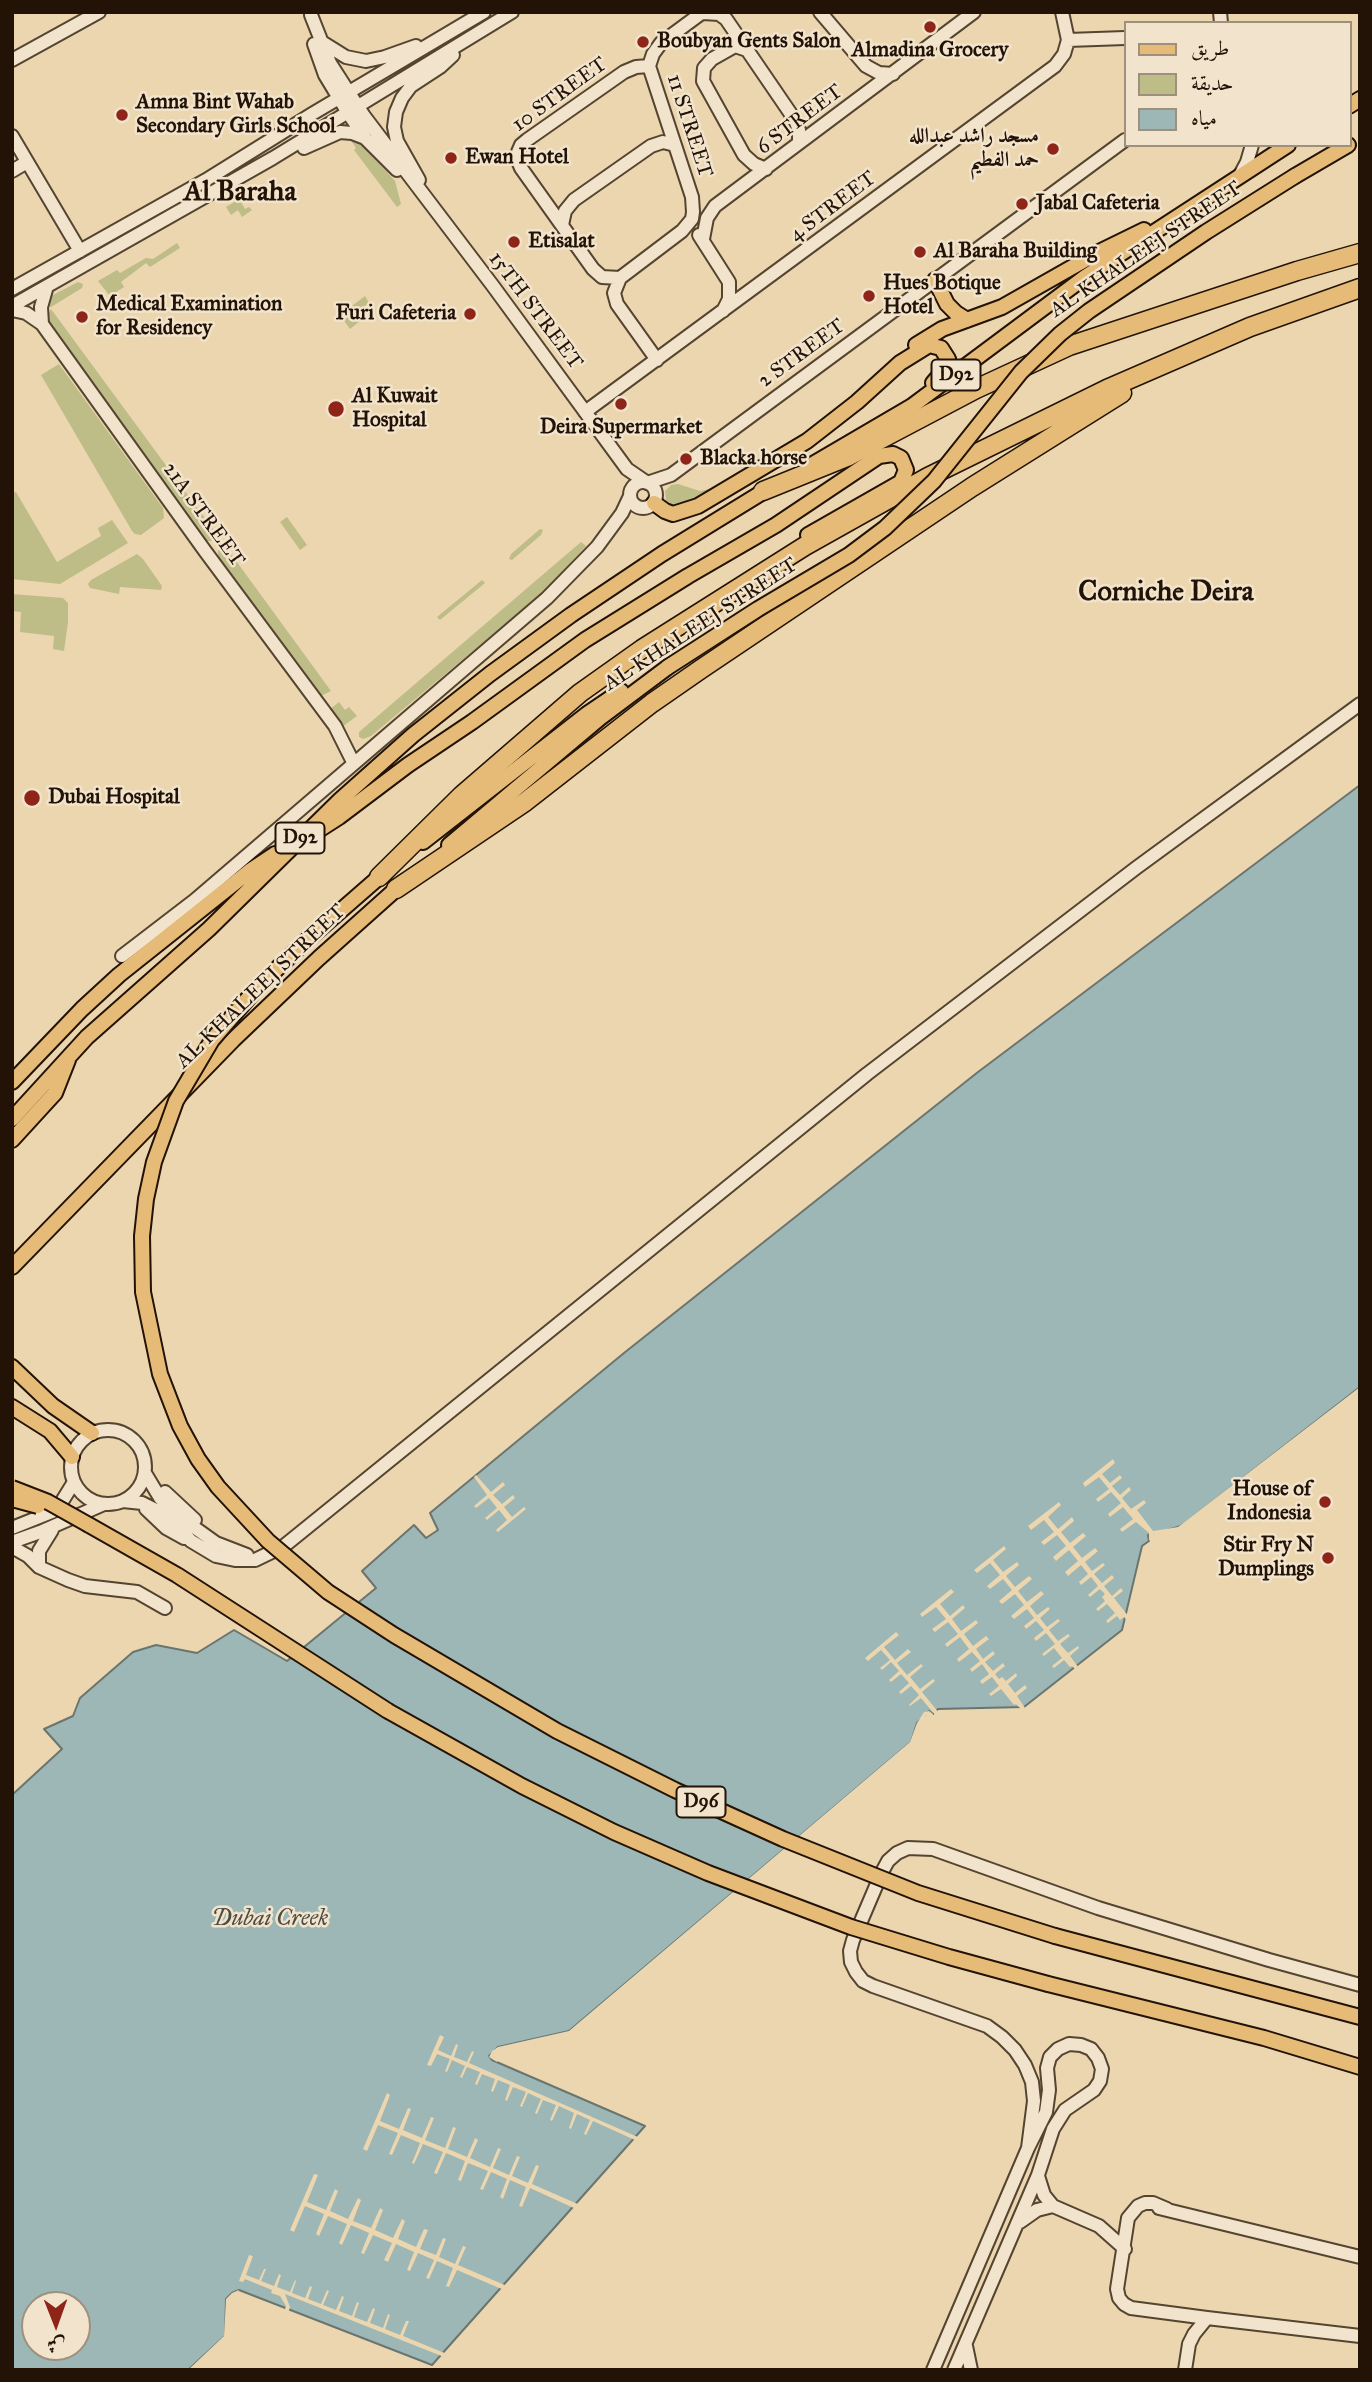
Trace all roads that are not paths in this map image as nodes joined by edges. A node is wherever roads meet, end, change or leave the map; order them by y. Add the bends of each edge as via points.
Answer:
1 (99, 12) edge
2 (484, 12) edge
3 (512, 12) edge
4 (703, 12) edge
5 (820, 12) edge
6 (1062, 12) edge
7 (970, 13) edge
8 (310, 14) edge
9 (725, 16) edge
10 (443, 37) junction
11 (318, 38) junction
12 (1124, 38) edge
13 (1068, 40) junction
14 (460, 44) junction
15 (747, 50) junction
16 (12, 60) edge
17 (649, 66) junction
18 (893, 74) junction
19 (343, 95) junction
20 (353, 111) junction
21 (12, 136) edge
22 (366, 139) junction
23 (1124, 141) edge
24 (799, 143) junction
25 (675, 145) junction
26 (1251, 147) edge
27 (1285, 147) edge
28 (1346, 147) edge
29 (273, 158) junction
30 (27, 162) junction
31 (765, 169) junction
32 (12, 171) edge
33 (1239, 177) junction
34 (409, 178) junction
35 (692, 197) junction
36 (426, 200) junction
37 (715, 206) junction
38 (1175, 218) junction
39 (562, 225) junction
40 (682, 231) junction
41 (703, 239) junction
42 (80, 251) junction
43 (1360, 253) edge
44 (620, 278) junction
45 (935, 280) junction
46 (729, 282) junction
47 (47, 286) junction
48 (1360, 288) edge
49 (12, 289) edge
50 (754, 289) junction
51 (12, 308) edge
52 (720, 314) junction
53 (967, 320) junction
54 (42, 324) junction
55 (1218, 341) junction
56 (657, 360) junction
57 (890, 371) junction
58 (912, 406) junction
59 (585, 412) junction
60 (627, 469) junction
61 (671, 475) junction
62 (646, 483) junction
63 (763, 491) junction
64 (631, 492) junction
65 (650, 503) junction
66 (619, 519) junction
67 (739, 587) junction
68 (663, 671) junction
69 (1360, 704) edge
70 (335, 726) junction
71 (366, 751) junction
72 (353, 762) junction
73 (293, 844) junction
74 (379, 877) junction
75 (396, 889) junction
76 (121, 956) dead end
77 (69, 1055) junction
78 (12, 1083) edge
79 (12, 1119) edge
80 (12, 1140) edge
81 (12, 1267) edge
82 (12, 1356) edge
83 (12, 1367) edge
84 (12, 1380) edge
85 (28, 1383) junction
86 (12, 1407) edge
87 (92, 1433) junction
88 (72, 1457) junction
89 (145, 1470) junction
90 (74, 1482) junction
91 (12, 1488) edge
92 (12, 1499) edge
93 (123, 1501) junction
94 (104, 1504) junction
95 (60, 1523) junction
96 (89, 1525) junction
97 (12, 1528) edge
98 (12, 1542) edge
99 (12, 1547) edge
100 (265, 1557) junction
101 (39, 1567) junction
102 (165, 1608) dead end
103 (1360, 1985) edge
104 (1360, 2017) edge
105 (1360, 2067) edge
106 (1028, 2148) junction
107 (1038, 2175) junction
108 (1054, 2206) junction
109 (1016, 2225) junction
110 (1099, 2226) junction
111 (1127, 2233) junction
112 (1125, 2249) junction
113 (1360, 2257) edge
114 (1186, 2315) junction
115 (1207, 2318) junction
116 (1360, 2336) edge
117 (966, 2342) junction
118 (1189, 2344) junction
119 (933, 2370) edge
120 (954, 2370) edge
121 (971, 2370) edge
122 (1185, 2370) edge

1 - 16 street
2 - 10 street
3 - 14 street
4 - 9 street
4 - 17 street via 661,43
5 - 18 street via 866,66
6 - 13 street
7 - 18 street, 6 STREET
8 - 11 street, 15TH STREET
8 - 19 street, 15TH STREET via 325,75
9 - 15 street
10 - 11 street via 366,61 338,54
10 - 19 street
11 - 19 street, 15TH STREET
12 - 13 street
13 - 50 street, 4 STREET via 1055,66
14 - 20 street
14 - 36 street via 446,62 411,86 396,112 397,141
15 - 24 street via 795,120
15 - 31 street via 734,46 712,59 704,68 703,81 744,155
17 - 25 street, 11 STREET
17 - 39 street, 10 STREET via 630,69 527,140 517,152 521,168
18 - 24 street, 6 STREET
19 - 20 street, 15TH STREET
19 - 42 street
20 - 22 street, 15TH STREET
20 - 29 street
20 - 34 street, 15TH STREET
21 - 30 street
22 - 29 street via 352,133 335,134
22 - 34 street, 15TH STREET
23 - 45 street, 2 STREET
24 - 31 street, 6 STREET
25 - 35 street, 11 STREET
25 - 39 street via 651,146 574,200
26 - 33 street
27 - 33 main road, AL KHALEEJ STREET / D92
28 - 68 main road, AL KHALEEJ STREET / D92, bridge via 1206,232 1089,311 1021,372 934,481 885,528
29 - 47 street
30 - 32 street
30 - 42 street
31 - 37 street, 6 STREET
33 - 38 main road, AL KHALEEJ STREET / D92
34 - 36 street, 15TH STREET
35 - 37 street via 702,205
35 - 40 street via 692,219
36 - 59 street, 15TH STREET
37 - 41 street via 706,218
38 - 53 main road via 1114,244 1014,300
38 - 58 main road, AL KHALEEJ STREET / D92 via 1053,300
39 - 44 street via 597,274
40 - 41 street
40 - 44 street
41 - 46 street
42 - 49 street
43 - 63 highway via 1069,346 986,383 847,457
44 - 56 street via 614,288 615,299
45 - 53 main road via 951,309
45 - 61 street, 2 STREET
46 - 50 street
46 - 52 street via 729,299
47 - 51 street
47 - 54 street
48 - 55 highway
50 - 52 street, 4 STREET
51 - 54 street, 21A STREET
52 - 56 street, 4 STREET
53 - 57 main road via 922,340
54 - 70 street, 21A STREET
55 - 67 highway via 1097,393 928,477
55 - 75 highway via 1112,399 953,500 676,686 525,802
56 - 59 street, 4 STREET
57 - 58 main road via 924,346 944,351 948,364 944,372
57 - 65 main road via 807,441 698,506 673,514
58 - 63 main road, AL KHALEEJ STREET / D92
59 - 60 street, 15TH STREET
60 - 62 street, 15TH STREET
60 - 64 street, 15TH STREET
61 - 62 street, 2 STREET
61 - 65 street, 2 STREET
62 - 64 street via 637,484
62 - 65 street via 654,487
63 - 73 main road, AL KHALEEJ STREET / D92 via 612,586 500,666 376,767
64 - 65 street via 633,503
64 - 66 street
65 - 66 street
66 - 71 street via 548,598
67 - 73 main road via 773,558 901,482 906,470 901,458 879,456 776,525 594,634 339,817
67 - 74 highway via 580,693 462,795
68 - 74 main road via 593,709
68 - 75 main road, AL KHALEEJ STREET / D92
69 - 100 street via 867,1074
70 - 71 street, 21A STREET
70 - 72 street, 21A STREET
71 - 72 street
72 - 76 street via 195,900
73 - 77 main road, AL KHALEEJ STREET / D92 via 209,929
73 - 78 main road via 251,870 119,975
74 - 104 main road, D96, bridge via 257,988 212,1040 176,1101 154,1162 143,1217 143,1292 155,1356 172,1409 208,1475 268,1541 328,1592 557,1731 664,1785 918,1893 1055,1936
75 - 81 main road, AL KHALEEJ STREET / D92 via 242,1032
77 - 79 main road, AL KHALEEJ STREET / D92
77 - 80 main road via 55,1093
82 - 85 main road
83 - 85 main road
84 - 85 main road
85 - 87 main road
86 - 88 main road via 50,1432
87 - 88 street
87 - 89 street via 110,1430 128,1435 139,1445
88 - 90 street
89 - 93 street via 135,1493
89 - 100 street via 171,1510 208,1537 235,1552
90 - 94 street via 86,1497
90 - 97 street via 52,1512
91 - 96 main road, bridge
92 - 96 main road, bridge
93 - 94 street
93 - 100 street via 142,1503 165,1516 207,1552 235,1560
94 - 95 street
95 - 98 street
95 - 101 street via 42,1542
96 - 105 main road, bridge via 477,1762 556,1804 708,1873 876,1935
99 - 101 street
101 - 102 street via 85,1586 137,1592
103 - 106 street via 1098,1908 933,1849 908,1848 897,1853 888,1861 853,1940 851,1962 863,1981 873,1986 987,2026 1002,2036 1032,2082
106 - 107 street via 1046,2112 1051,2057 1069,2044 1091,2049 1102,2069 1100,2081 1058,2119
106 - 119 street
107 - 108 street via 1044,2196
107 - 109 street
108 - 109 street via 1029,2214
108 - 110 street
109 - 117 street
110 - 111 street
110 - 112 street
111 - 112 street
111 - 113 street via 1140,2211 1167,2209
112 - 114 street via 1117,2289 1122,2302 1130,2308
114 - 115 street
114 - 118 street
115 - 116 street
115 - 118 street
117 - 120 street
117 - 121 street
118 - 122 street

